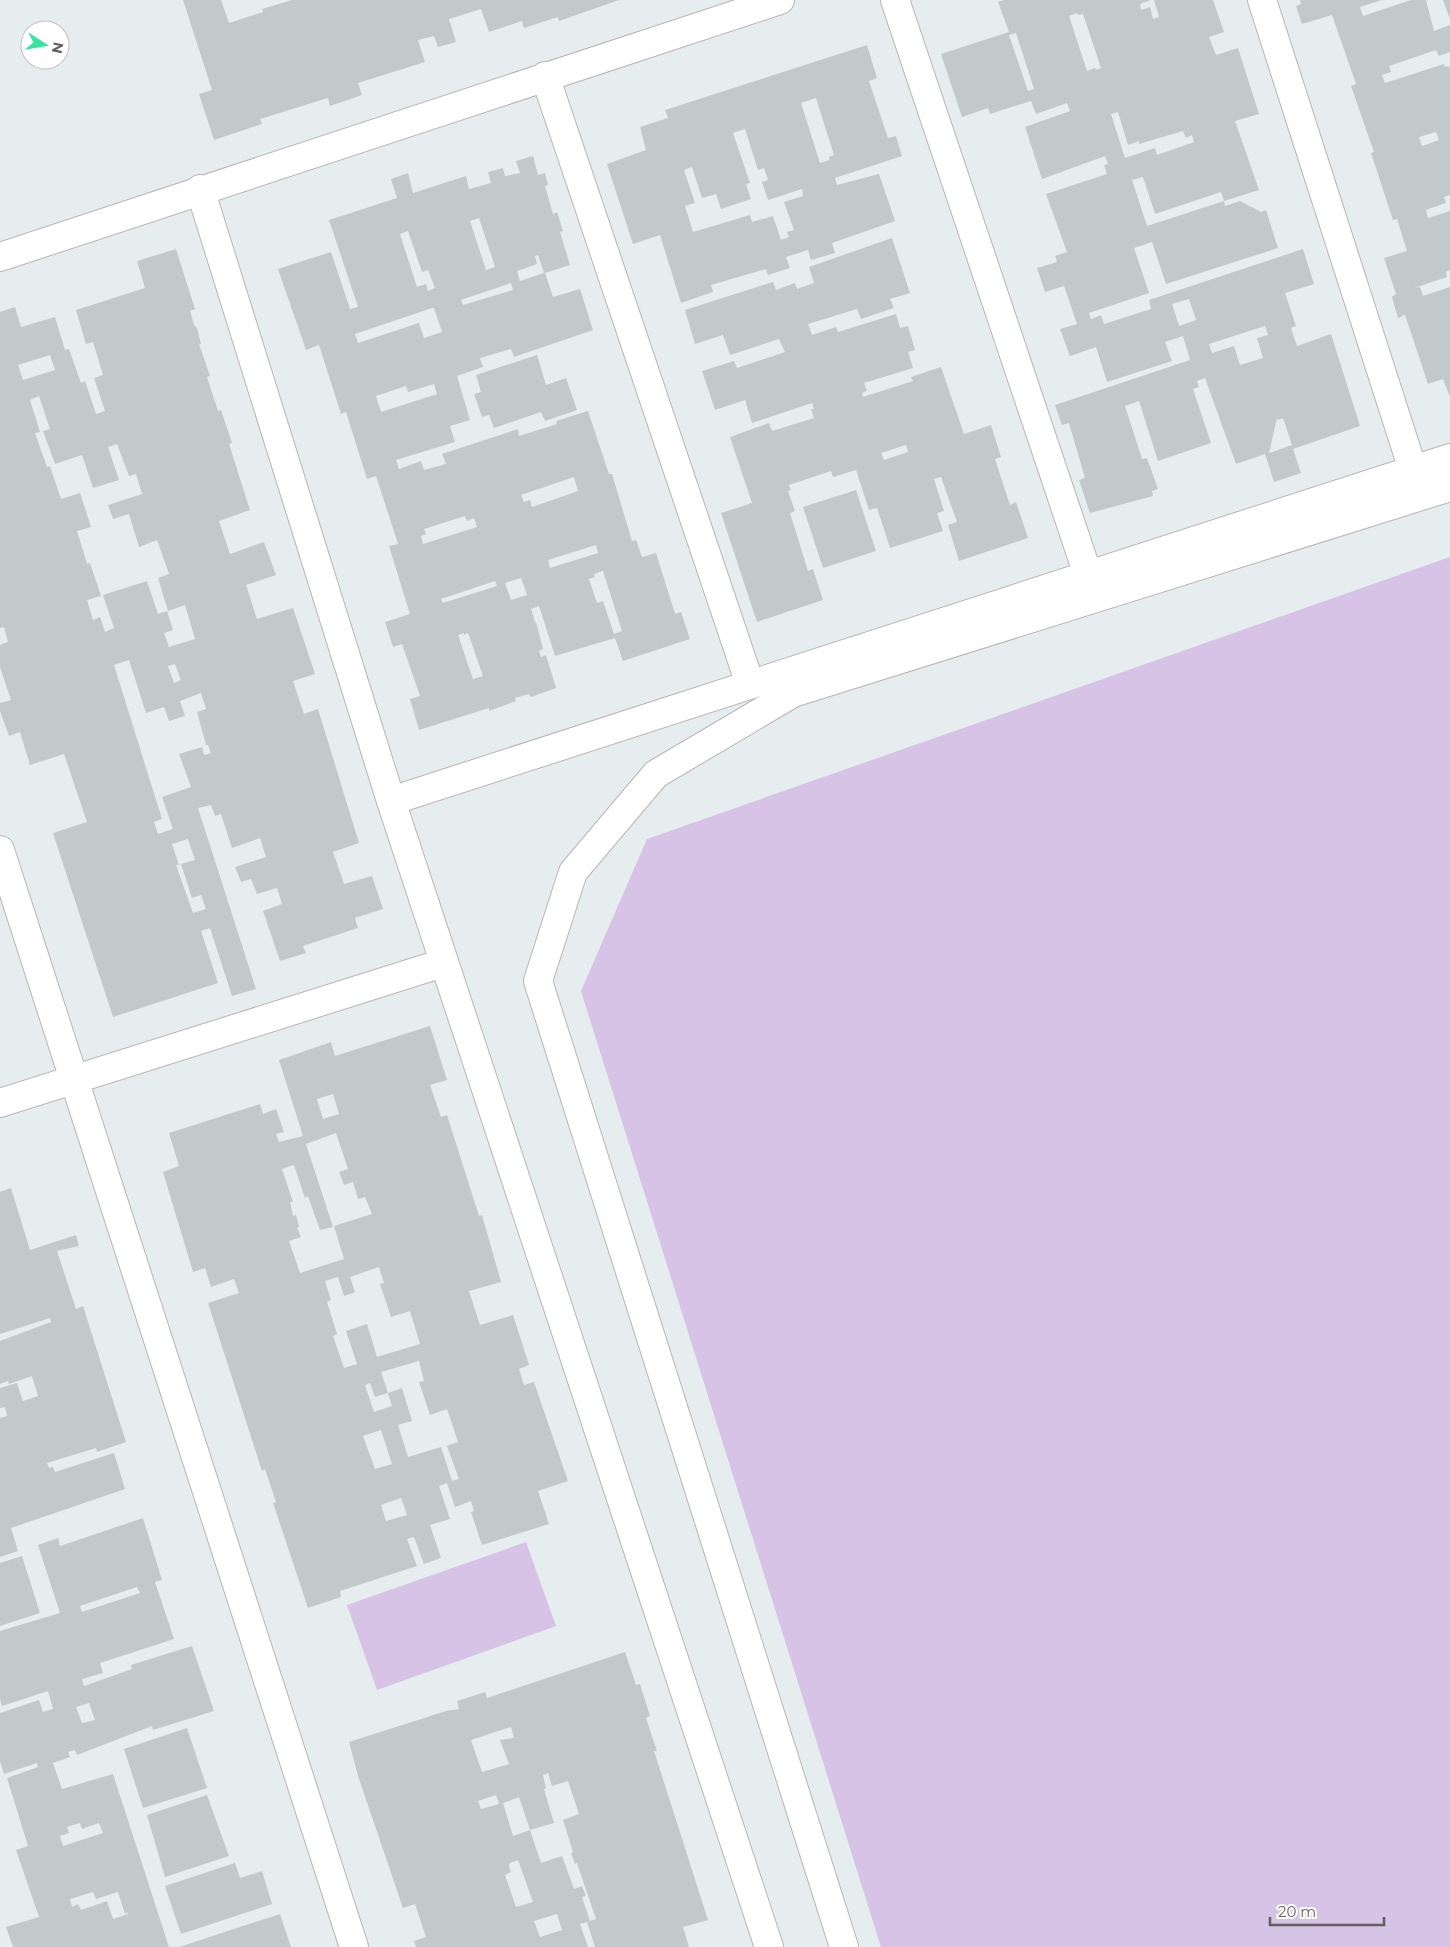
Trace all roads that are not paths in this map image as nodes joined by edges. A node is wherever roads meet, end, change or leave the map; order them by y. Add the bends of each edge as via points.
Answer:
1 (780, 0) edge
2 (895, 0) edge
3 (1262, 0) edge
4 (750, 4) edge
5 (545, 76) junction
6 (200, 190) junction
7 (0, 257) edge
8 (1450, 458) edge
9 (1413, 470) junction
10 (1450, 487) edge
11 (1088, 575) junction
12 (750, 684) junction
13 (391, 801) junction
14 (0, 850) edge
15 (443, 963) junction
16 (73, 1079) junction
17 (0, 1103) edge
18 (354, 1947) edge
19 (769, 1947) edge
20 (844, 1947) edge

1 - 4 street
2 - 11 street
3 - 9 street
4 - 5 street
5 - 6 street
5 - 12 street
6 - 7 street
6 - 13 street
8 - 9 street
9 - 11 street
10 - 20 street via 792,693 656,774 573,872 538,981
11 - 12 street
12 - 13 street
13 - 15 street
14 - 16 street
15 - 16 street
15 - 19 street
16 - 17 street
16 - 18 street

